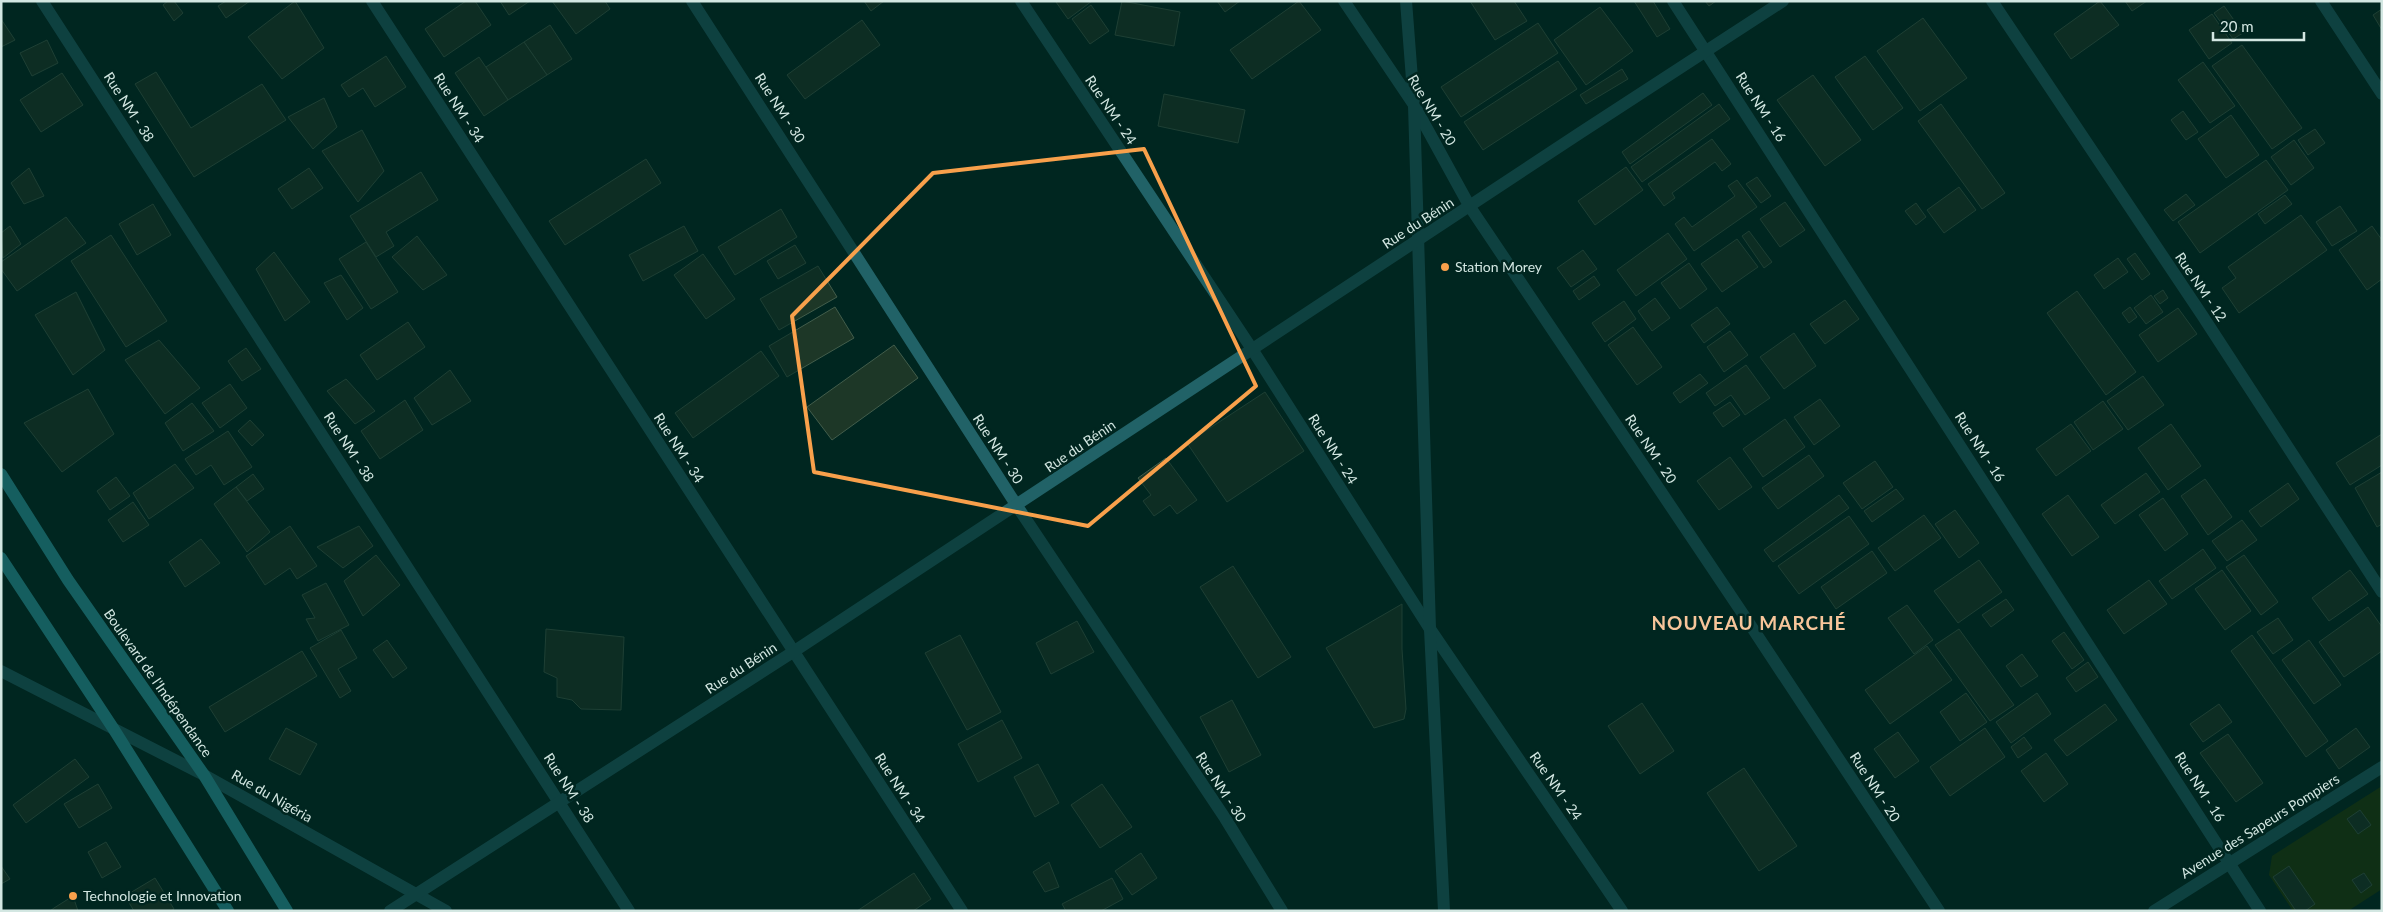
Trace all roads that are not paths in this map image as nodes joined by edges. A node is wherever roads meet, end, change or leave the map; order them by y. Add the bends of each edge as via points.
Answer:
1 (42, 1) edge
2 (372, 1) edge
3 (692, 1) edge
4 (1020, 1) edge
5 (1344, 1) edge
6 (1406, 1) edge
7 (1674, 1) edge
8 (1783, 1) edge
9 (1992, 1) edge
10 (2321, 1) edge
11 (1707, 50) junction
12 (2382, 94) edge
13 (1414, 105) junction
14 (1470, 207) junction
15 (1418, 241) junction
16 (1252, 349) junction
17 (1, 474) edge
18 (1017, 506) junction
19 (1, 558) edge
20 (2382, 592) edge
21 (1430, 629) junction
22 (794, 652) junction
23 (1, 671) edge
24 (113, 728) junction
25 (2382, 767) edge
26 (204, 775) junction
27 (561, 803) junction
28 (2230, 862) junction
29 (416, 894) junction
30 (228, 911) edge
31 (287, 911) edge
32 (390, 911) edge
33 (446, 911) edge
34 (629, 911) edge
35 (962, 911) edge
36 (1282, 911) edge
37 (1444, 911) edge
38 (1622, 911) edge
39 (1939, 911) edge
40 (2154, 911) edge
41 (2260, 911) edge

1 - 27 street, Rue NM - 38
2 - 22 street, Rue NM - 34
3 - 18 street, Rue NM - 30
4 - 16 street, Rue NM - 24
5 - 13 street, Rue NM - 20
6 - 13 street
7 - 11 street, Rue NM - 16
8 - 11 street, Rue du Bénin
9 - 20 street, Rue NM - 12
10 - 12 street
11 - 14 street, Rue du Bénin
11 - 28 street, Rue NM - 16
13 - 14 street, Rue NM - 20
13 - 15 street
14 - 15 street, Rue du Bénin
14 - 39 street, Rue NM - 20
15 - 16 street, Rue du Bénin
15 - 21 street
16 - 18 street, Rue du Bénin
16 - 21 street, Rue NM - 24
17 - 26 main road, Boulevard de l'Indépendance via 68,580
18 - 22 street, Rue du Bénin
18 - 36 street, Rue NM - 30 via 1225,818
19 - 24 main road
21 - 37 street
21 - 38 street, Rue NM - 24
22 - 27 street, Rue du Bénin
22 - 35 street, Rue NM - 34
23 - 24 street, Rue du Nigéria
24 - 26 street, Rue du Nigéria
24 - 30 main road
25 - 28 street, Avenue des Sapeurs Pompiers
26 - 29 street, Rue du Nigéria
26 - 31 main road, Boulevard de l'Indépendance
27 - 29 street, Rue du Bénin
27 - 34 street, Rue NM - 38
28 - 40 street, Avenue des Sapeurs Pompiers
28 - 41 street, Rue NM - 16
29 - 32 street, Rue du Bénin
29 - 33 street, Rue du Nigéria

